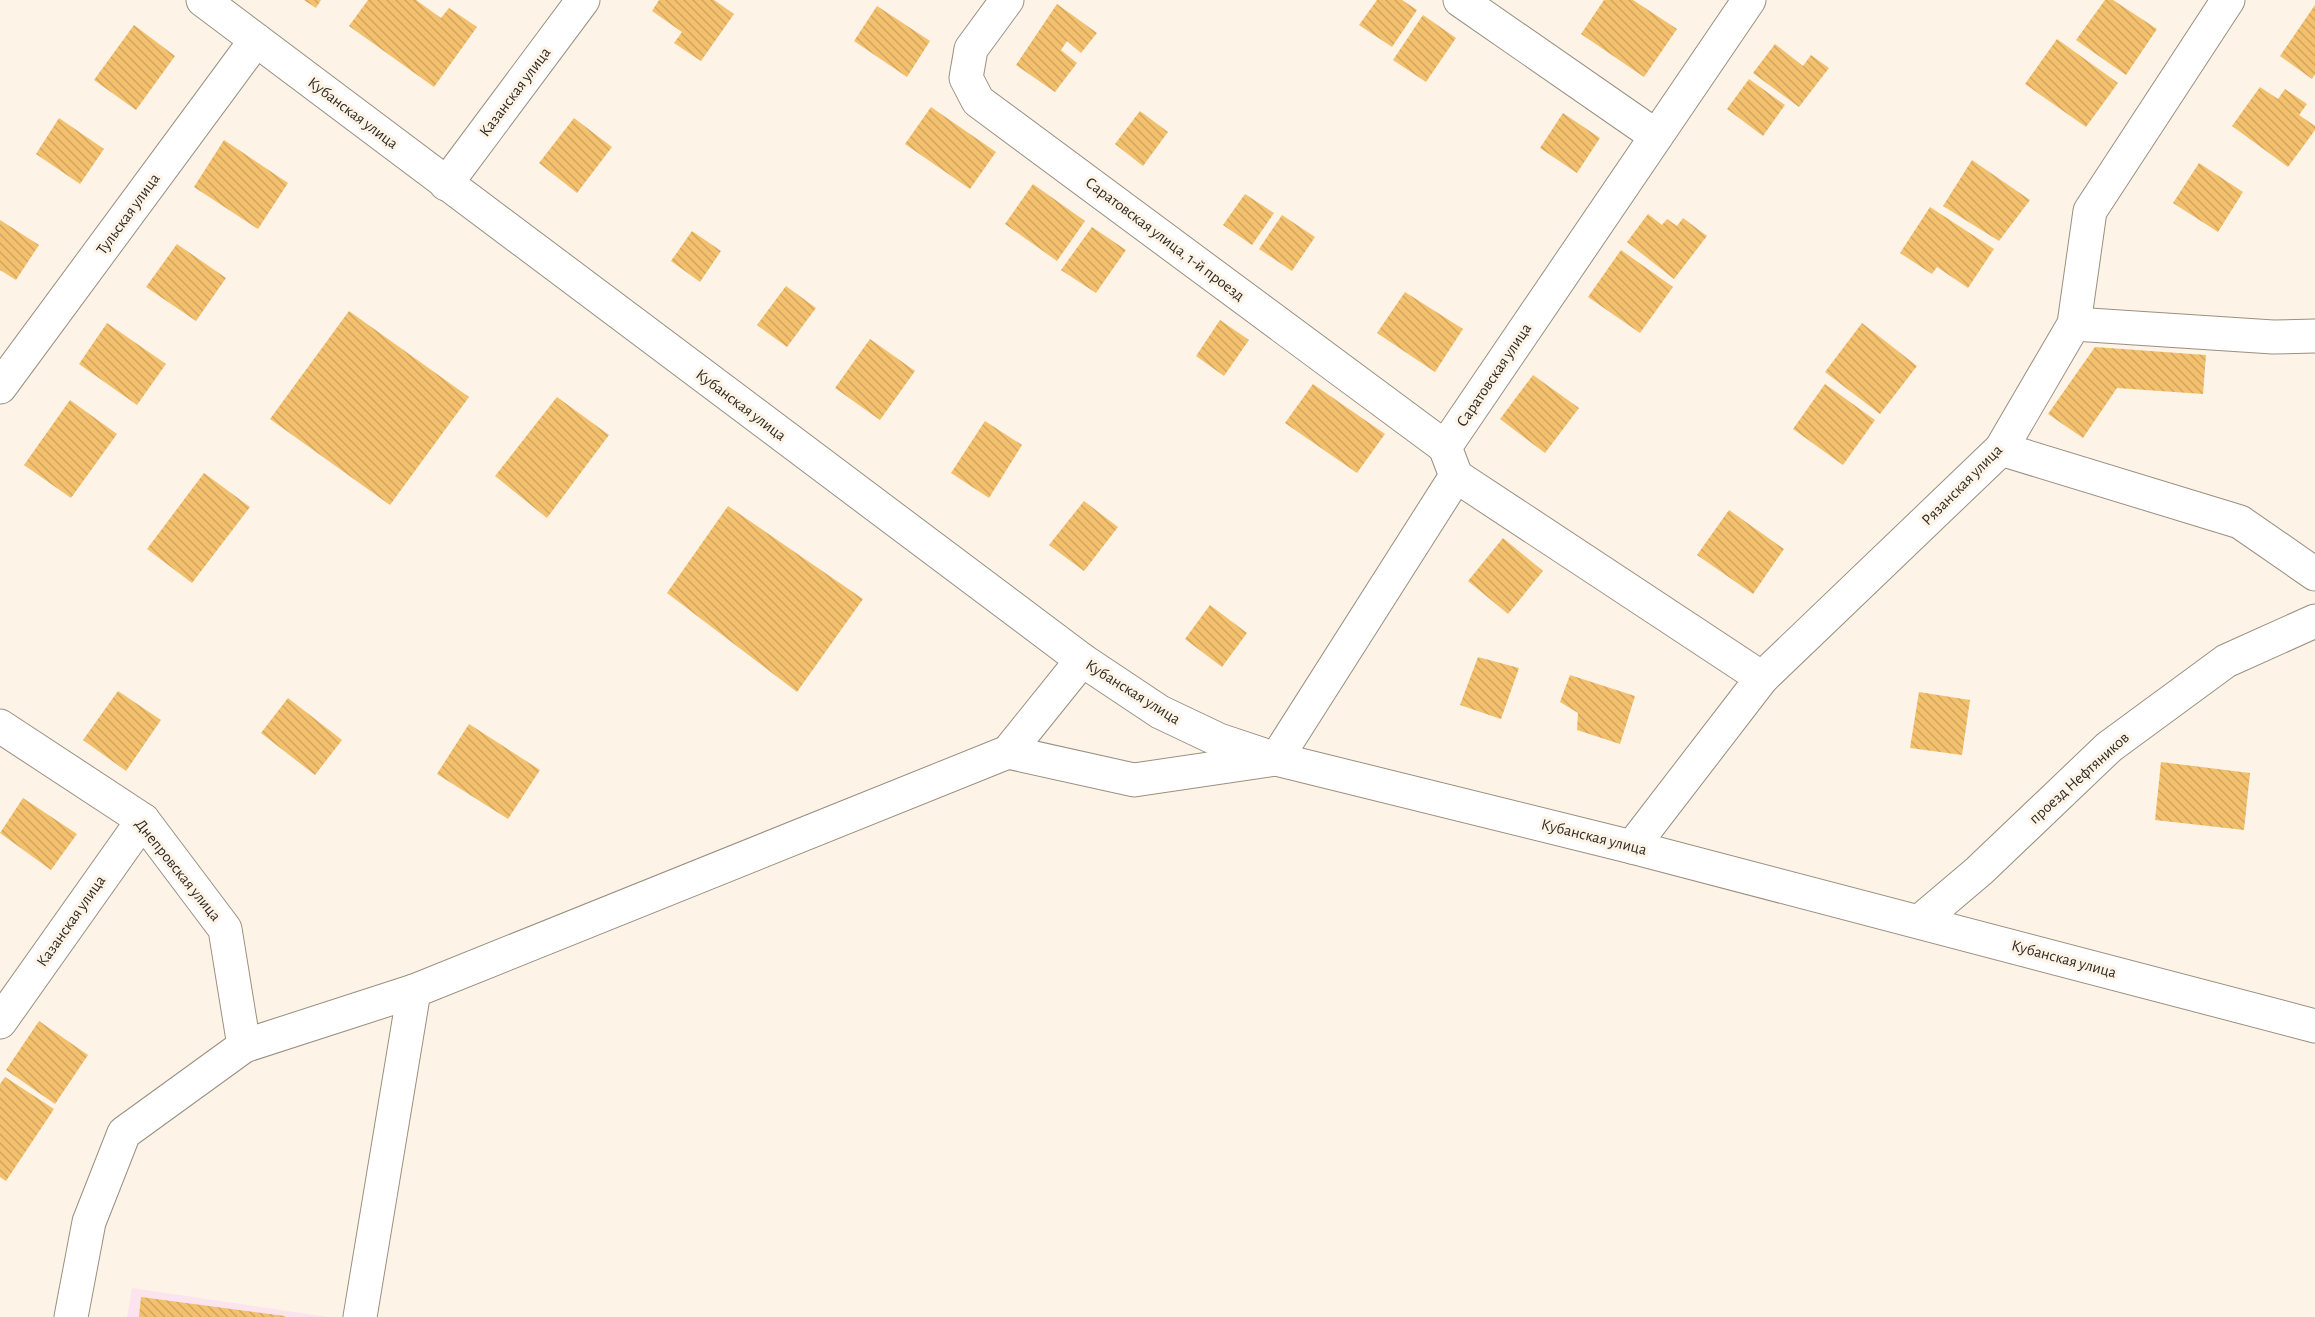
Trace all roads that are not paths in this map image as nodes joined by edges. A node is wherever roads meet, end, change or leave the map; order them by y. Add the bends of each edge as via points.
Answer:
1 (203, 0) edge
2 (583, 0) edge
3 (1007, 0) edge
4 (1460, 0) edge
5 (1749, 0) edge
6 (2228, 0) edge
7 (256, 40) junction
8 (1656, 136) junction
9 (446, 184) junction
10 (2073, 324) junction
11 (2315, 336) edge
12 (0, 387) edge
13 (2001, 448) junction
14 (1451, 462) junction
15 (2315, 574) edge
16 (2315, 621) edge
17 (1082, 660) junction
18 (1762, 678) junction
19 (0, 726) edge
20 (1008, 752) junction
21 (1276, 759) junction
22 (143, 820) junction
23 (1632, 847) junction
24 (1920, 921) junction
25 (414, 991) junction
26 (0, 1022) edge
27 (2315, 1026) edge
28 (244, 1046) junction
29 (71, 1317) edge
30 (360, 1317) edge

1 - 7 street, Кубанская улица
2 - 9 street, Казанская улица
3 - 14 street, Саратовская улица, 1-й проезд via 971,50 966,78 978,101
4 - 8 street
5 - 8 street, Саратовская улица
6 - 10 street, Рязанская улица via 2090,211
7 - 9 street, Кубанская улица
7 - 12 street, Тульская улица
8 - 14 street, Саратовская улица
9 - 17 street, Кубанская улица
10 - 11 street via 2273,337
10 - 13 street, Рязанская улица
13 - 15 street via 2240,522
13 - 18 street, Рязанская улица
14 - 18 street, Саратовская улица, 1-й проезд
14 - 21 street, Саратовская улица
16 - 24 street, проезд Нефтяников via 2226,661 2109,747 1979,871
17 - 20 street
17 - 21 street, Кубанская улица via 1160,712 1219,740
18 - 23 street, Рязанская улица
19 - 22 street, Днепровская улица
20 - 21 street via 1134,780
20 - 25 street
21 - 23 street, Кубанская улица
22 - 26 street, Казанская улица
22 - 28 street, Днепровская улица via 225,929
23 - 24 street, Кубанская улица
24 - 27 street, Кубанская улица
25 - 28 street
25 - 30 street
28 - 29 street via 124,1133 89,1222

